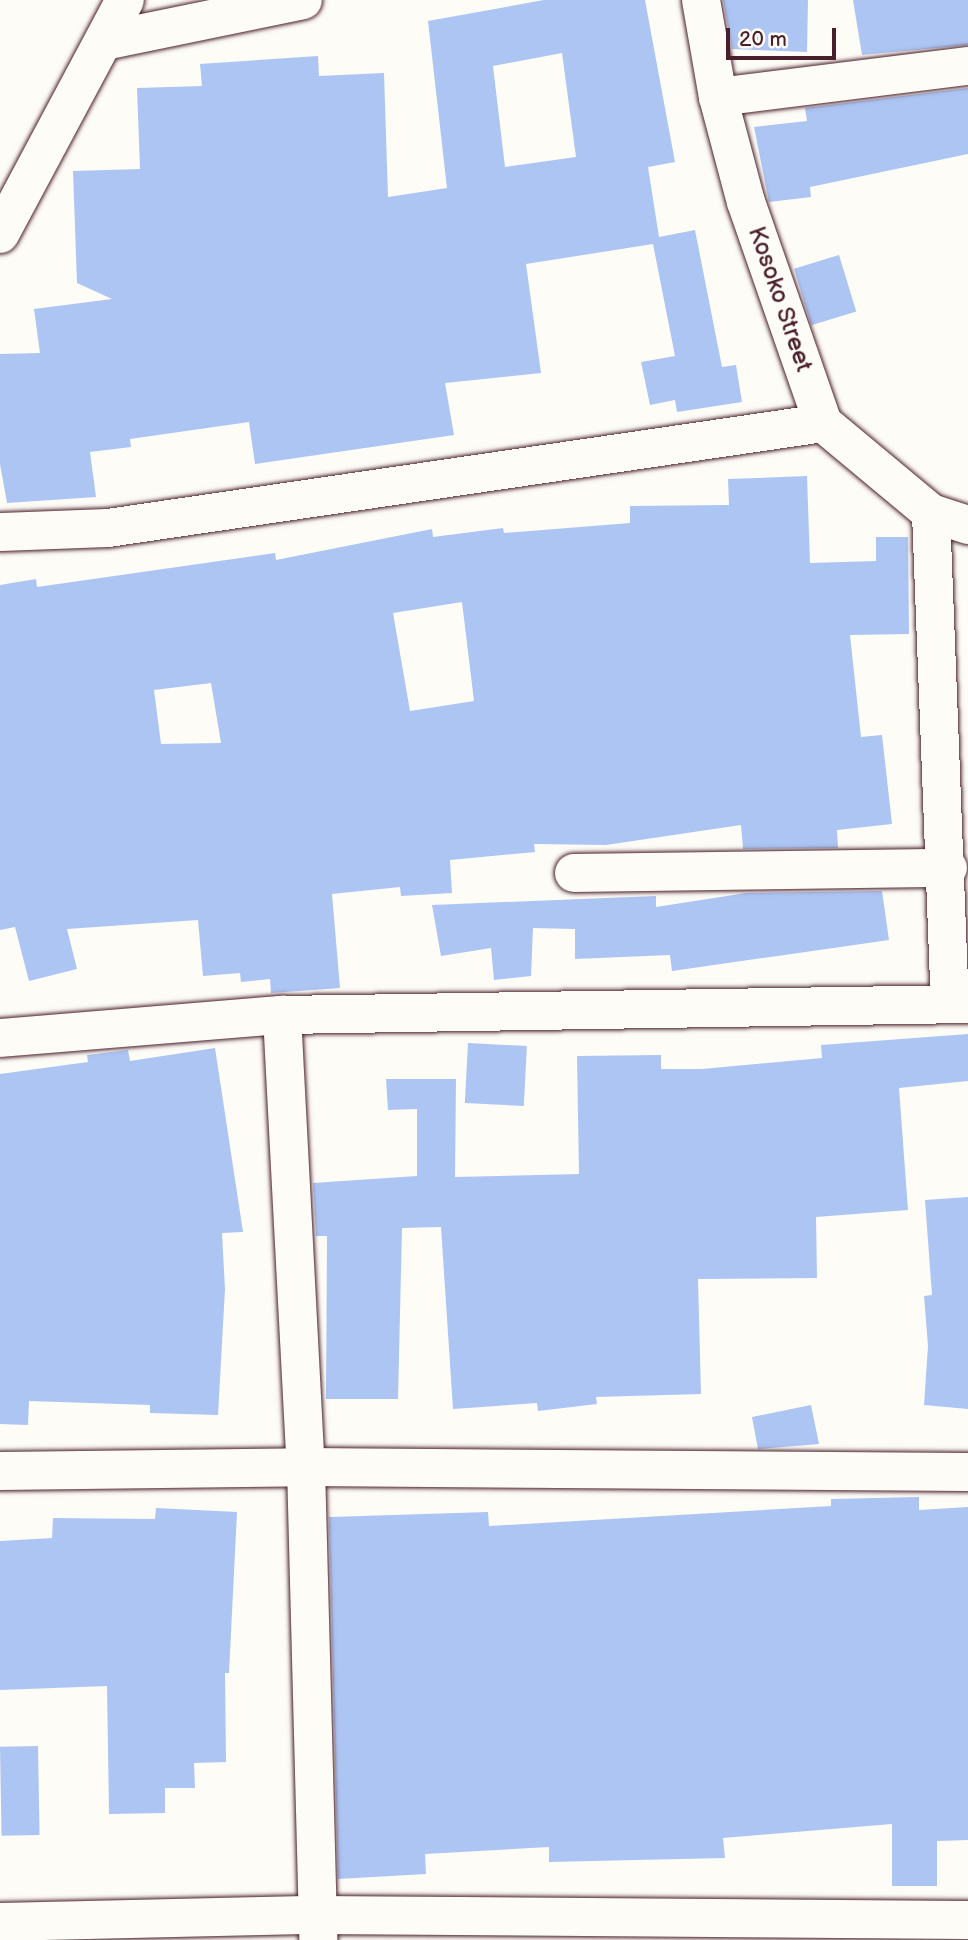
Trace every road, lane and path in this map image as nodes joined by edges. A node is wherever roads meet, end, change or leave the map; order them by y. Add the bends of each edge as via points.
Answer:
1 (125, 0) edge
2 (303, 0) edge
3 (701, 0) edge
4 (104, 41) junction
5 (968, 66) edge
6 (718, 97) junction
7 (0, 234) edge
8 (823, 423) junction
9 (931, 513) junction
10 (968, 525) edge
11 (0, 532) edge
12 (948, 868) junction
13 (574, 873) dead end
14 (959, 1004) edge
15 (282, 1014) junction
16 (0, 1038) edge
17 (306, 1467) junction
18 (0, 1471) edge
19 (968, 1472) edge
20 (968, 1920) edge
21 (0, 1922) edge
22 (317, 1928) edge

1 - 4 street
2 - 4 street
3 - 6 street, Kosoko Street
4 - 7 street
5 - 6 street
6 - 8 street, Kosoko Street via 746,202
8 - 9 street
8 - 11 street via 108,528
9 - 10 street
9 - 12 street
12 - 13 street
12 - 14 street
14 - 15 street
15 - 16 street
15 - 17 street
17 - 18 street
17 - 19 street
17 - 22 street
20 - 22 street
21 - 22 street

